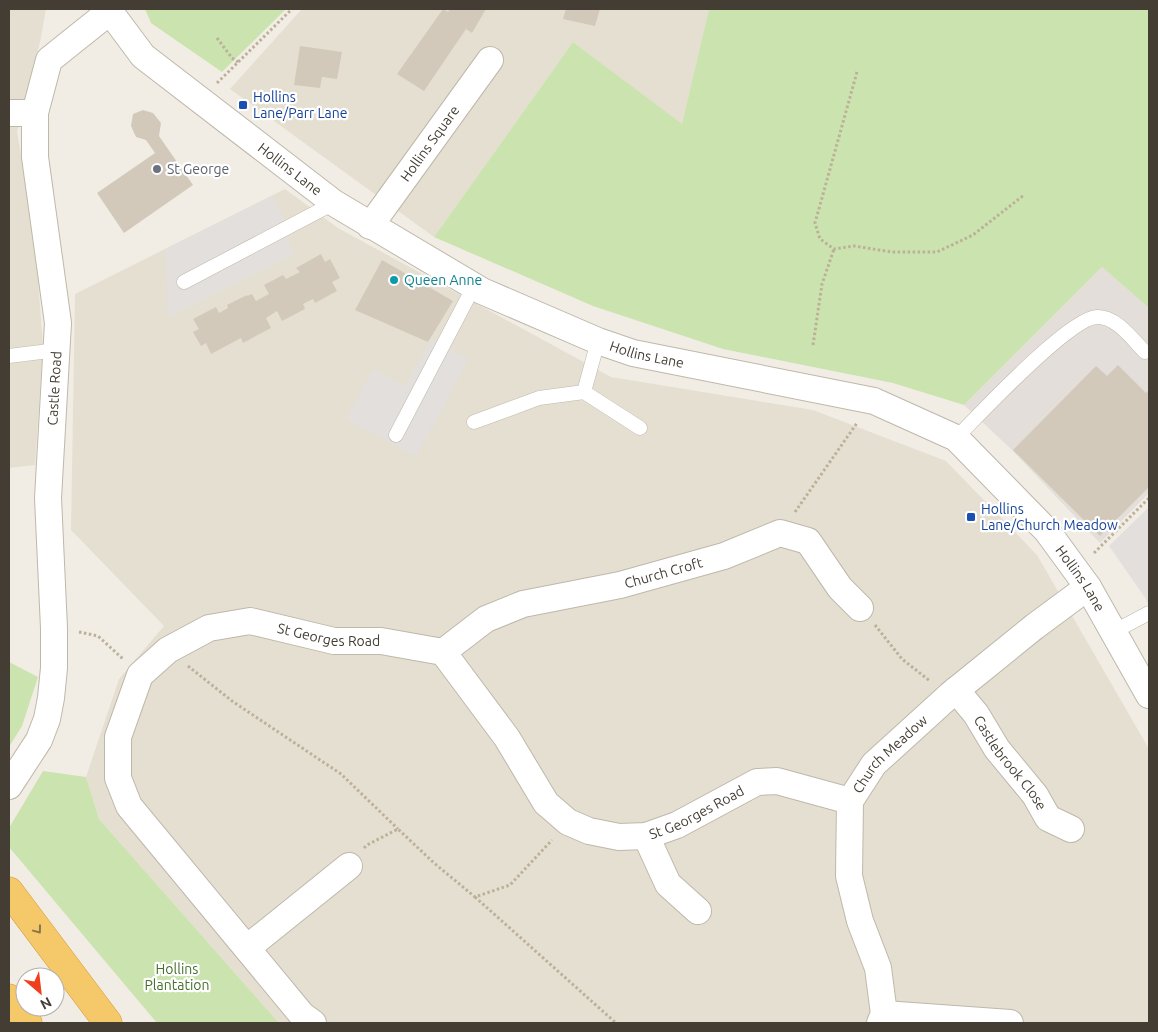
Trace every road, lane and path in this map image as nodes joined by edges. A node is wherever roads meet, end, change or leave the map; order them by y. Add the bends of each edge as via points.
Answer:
1 (292, 9) edge
2 (109, 10) edge
3 (217, 38) dead end
4 (490, 60) dead end
5 (238, 62) junction
6 (857, 72) dead end
7 (198, 99) junction
8 (35, 113) junction
9 (9, 114) edge
10 (1024, 195) dead end
11 (334, 204) junction
12 (370, 226) junction
13 (834, 250) junction
14 (184, 282) dead end
15 (474, 286) junction
16 (598, 341) junction
17 (814, 345) dead end
18 (57, 350) junction
19 (1145, 352) dead end
20 (9, 356) edge
21 (584, 392) junction
22 (874, 401) junction
23 (474, 422) dead end
24 (640, 428) dead end
25 (396, 435) dead end
26 (956, 438) junction
27 (1149, 498) edge
28 (780, 533) junction
29 (1082, 579) junction
30 (860, 608) joint
31 (1149, 613) edge
32 (54, 628) junction
33 (1113, 632) junction
34 (168, 650) junction
35 (443, 652) junction
36 (140, 675) junction
37 (953, 692) junction
38 (1149, 695) edge
39 (13, 780) edge
40 (850, 801) junction
41 (568, 822) junction
42 (398, 829) junction
43 (1071, 829) dead end
44 (646, 836) junction
45 (349, 866) joint
46 (9, 891) edge
47 (475, 897) junction
48 (698, 911) dead end
49 (248, 948) junction
50 (9, 998) edge
51 (882, 1018) edge
52 (28, 1023) edge
53 (108, 1023) edge
54 (313, 1023) edge
55 (616, 1023) edge
56 (1010, 1023) edge

1 - 5 path
2 - 7 street, Hollins Lane via 142,56
2 - 8 street, Castle Road via 49,60
3 - 5 path
4 - 12 street, Hollins Square
5 - 7 path
6 - 13 path via 815,223 820,239
7 - 11 street, Hollins Lane
8 - 9 street
8 - 18 street, Castle Road via 34,157 58,323
10 - 13 path via 973,235 937,252 892,252 854,246
11 - 12 street, Hollins Lane
11 - 14 lane
12 - 15 street, Hollins Lane
13 - 17 path via 822,284
15 - 16 street, Hollins Lane
15 - 25 lane
16 - 21 lane
16 - 22 street, Hollins Lane via 633,353
18 - 20 lane
18 - 32 street, Castle Road via 48,498
19 - 26 lane via 1107,318 1096,317 1083,322 1044,351
21 - 23 lane via 539,398
21 - 24 lane
22 - 26 street, Hollins Lane
22 - 28 path
26 - 29 street, Hollins Lane via 1047,531
27 - 29 path
28 - 30 street via 808,541 840,588
28 - 35 street, Church Croft via 724,556 620,584 523,604 486,619
29 - 33 street, Hollins Lane
29 - 37 street, Church Meadow via 1034,627
30 - 37 path via 902,659 926,680
31 - 33 lane
32 - 36 path via 98,636
32 - 39 street, Castle Road via 52,698 47,719 39,740
33 - 38 street, Hollins Lane
34 - 35 street, St Georges Road via 209,628 250,620 334,641 381,641
34 - 36 street, St Georges Road
34 - 42 path via 232,701 341,774
35 - 41 street, St Georges Road via 507,738 546,803
36 - 49 street, St Georges Road via 118,736 118,778 129,806
37 - 40 street, Church Meadow via 874,764
37 - 43 street, Castlebrook Close via 976,714 997,749 1035,796 1048,818
40 - 44 street, St Georges Road via 777,781 756,782 677,825
40 - 51 street, Church Meadow via 849,876 860,921 878,968
41 - 44 street, St Georges Road via 589,831 619,837
41 - 47 path via 510,885
42 - 45 path via 367,845
42 - 47 path
44 - 48 street via 668,884
45 - 49 street
46 -> 53 highway
47 - 55 path
49 - 54 street, St Georges Road via 302,1015
50 - 52 highway
51 - 56 street

